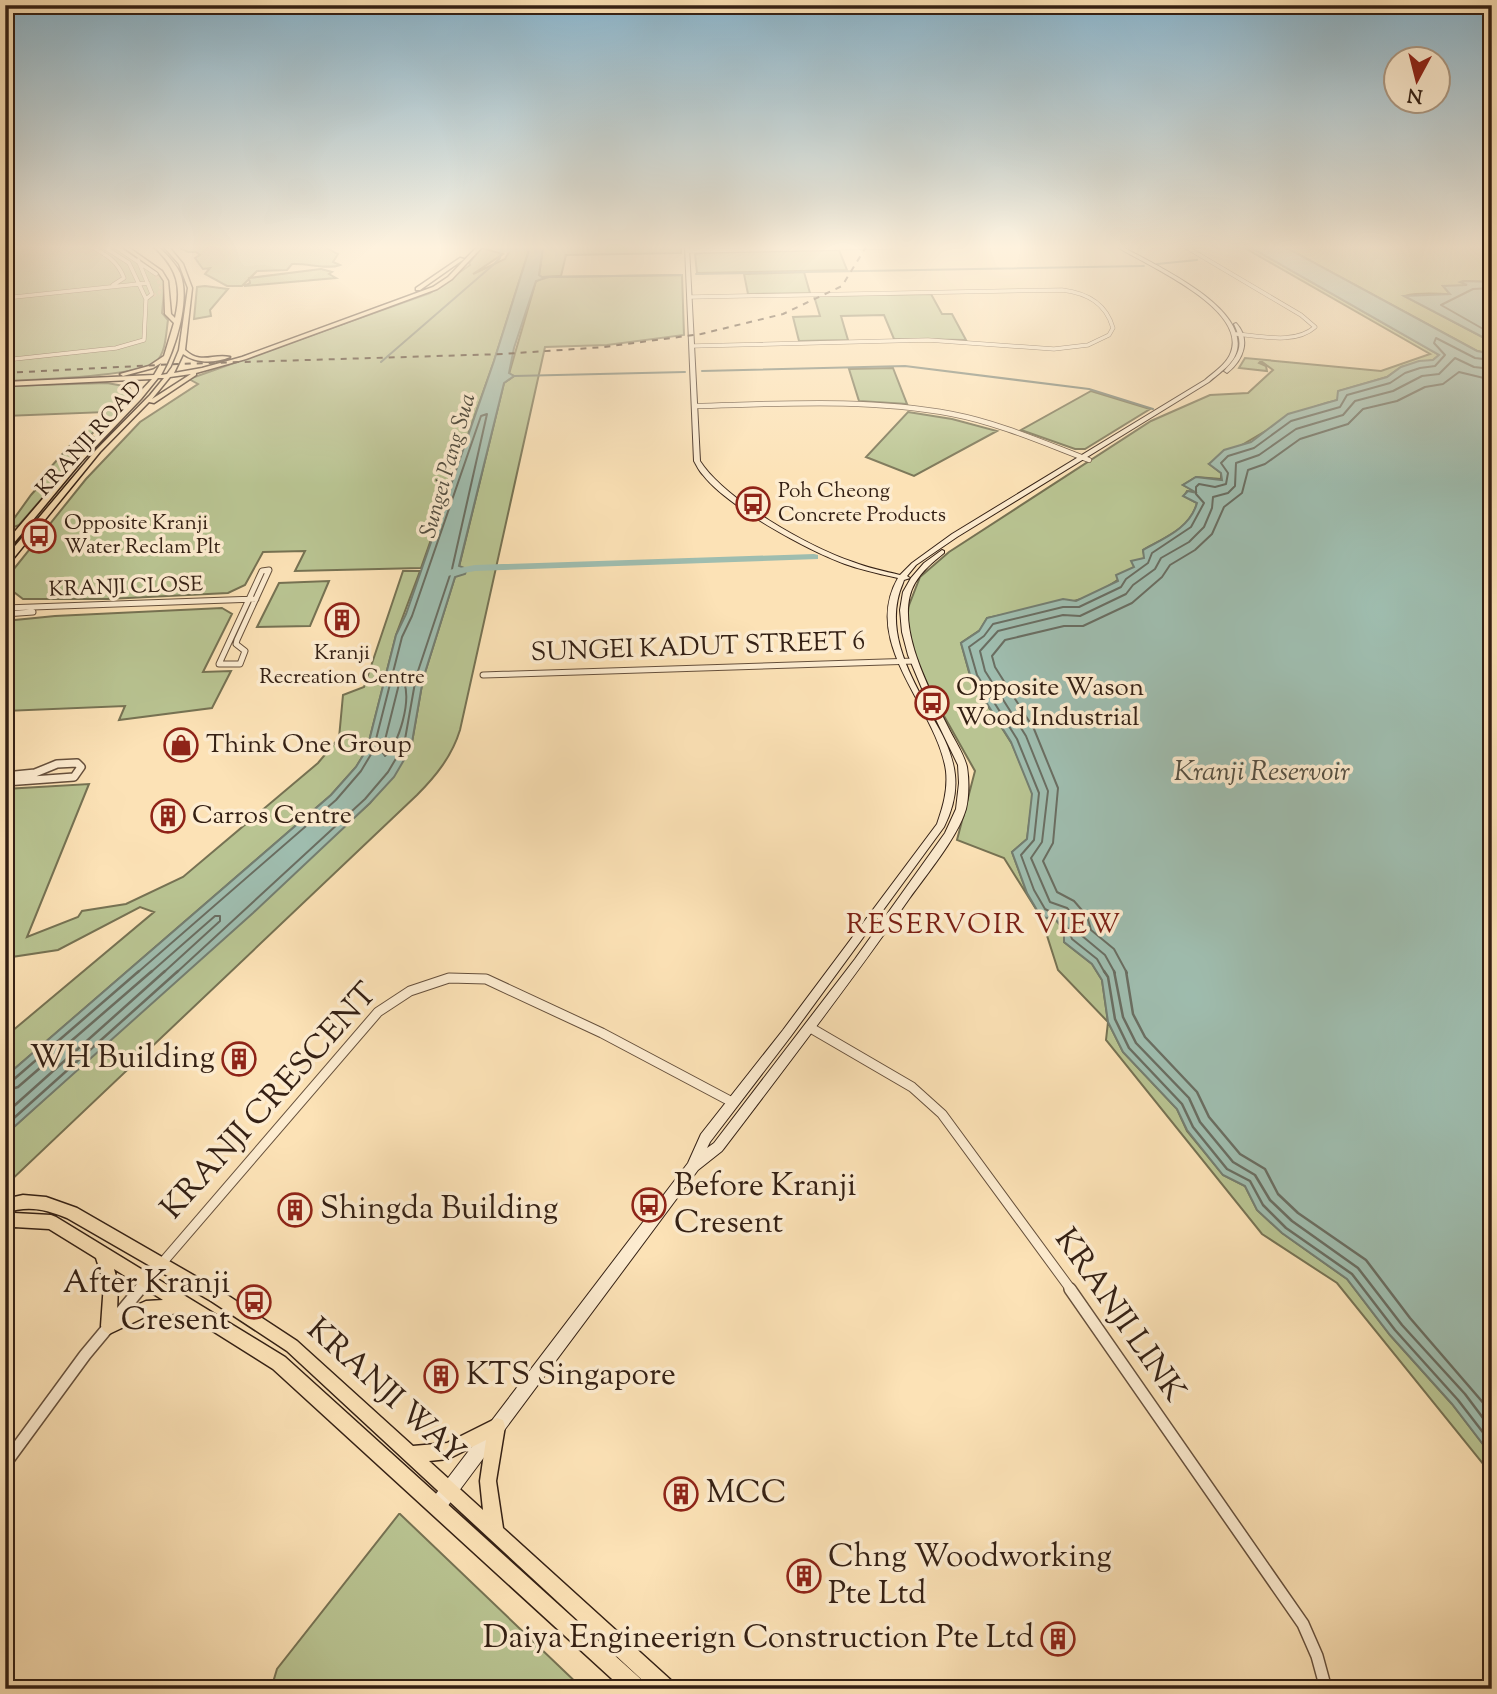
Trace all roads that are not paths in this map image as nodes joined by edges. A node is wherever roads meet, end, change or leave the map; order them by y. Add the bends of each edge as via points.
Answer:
1 (146, 326) edge
2 (175, 326) edge
3 (184, 326) edge
4 (319, 326) edge
5 (333, 326) edge
6 (692, 326) edge
7 (1112, 326) edge
8 (1232, 326) edge
9 (1235, 326) edge
10 (1314, 326) edge
11 (1238, 334) junction
12 (692, 346) junction
13 (181, 350) junction
14 (168, 355) junction
15 (227, 357) junction
16 (5, 360) edge
17 (203, 370) junction
18 (171, 373) junction
19 (158, 375) junction
20 (117, 376) junction
21 (110, 381) junction
22 (5, 383) edge
23 (141, 397) junction
24 (695, 406) junction
25 (137, 411) junction
26 (1086, 458) junction
27 (5, 548) edge
28 (5, 563) edge
29 (902, 577) junction
30 (914, 580) junction
31 (251, 601) junction
32 (6, 613) edge
33 (900, 661) junction
34 (915, 661) junction
35 (483, 675) dead end
36 (5, 776) edge
37 (5, 782) edge
38 (809, 1027) junction
39 (732, 1102) junction
40 (693, 1167) junction
41 (5, 1206) edge
42 (5, 1223) edge
43 (102, 1253) junction
44 (162, 1264) junction
45 (147, 1281) junction
46 (185, 1305) junction
47 (109, 1326) junction
48 (497, 1426) junction
49 (410, 1454) junction
50 (5, 1464) edge
51 (449, 1489) junction
52 (438, 1505) junction
53 (495, 1533) junction
54 (636, 1689) edge
55 (666, 1689) edge
56 (1326, 1689) edge

1 - 16 street via 146,337 136,344
2 - 14 main road, KRANJI ROAD
3 - 13 main road
4 - 15 main road
5 - 17 main road
6 - 12 main road
7 - 12 street via 1101,340 1054,349 929,341
8 - 11 main road
9 - 11 main road
10 - 11 street via 1308,334 1296,336
11 - 26 main road via 1243,349 1223,375
12 - 24 main road
13 - 15 main road via 197,360
13 - 18 main road
14 - 19 main road, KRANJI ROAD
14 - 20 main road via 151,368
15 - 18 main road
17 - 18 main road
17 - 25 main road
18 - 19 main road
18 - 25 main road, KRANJI ROAD
19 - 20 main road
19 - 21 main road
19 - 23 main road, KRANJI ROAD
20 - 22 main road
21 - 22 main road
21 - 23 main road via 130,385
23 - 27 main road, KRANJI ROAD via 98,438
24 - 26 street via 912,408 971,419
24 - 29 main road via 697,461 717,487 811,547
25 - 28 main road, KRANJI ROAD
26 - 29 main road via 955,536
26 - 30 main road via 941,552
29 - 30 main road
29 - 33 main road via 891,618
30 - 34 main road via 903,618
31 - 31 street via 262,570 269,570
31 - 31 street via 236,644 245,651 240,664 219,664
31 - 32 street, KRANJI CLOSE
33 - 34 street, SUNGEI KADUT STREET 6
33 - 35 street, SUNGEI KADUT STREET 6
33 - 39 main road via 945,750 953,789 947,811 934,836
34 - 38 main road via 962,765 961,809 909,892
36 - 37 street via 35,773 64,763 77,762 81,767 77,776 69,778
38 - 40 main road via 718,1147
38 - 56 street, KRANJI LINK via 912,1087 932,1102 958,1134 1303,1624
39 - 40 main road via 705,1138
39 - 44 street, KRANJI CRESCENT via 512,989 467,977 431,982 378,1012
40 - 48 main road
41 - 44 main road, KRANJI WAY via 23,1199 47,1202
42 - 43 main road, KRANJI WAY via 51,1222
43 - 45 main road, KRANJI WAY
43 - 47 main road via 111,1283
44 - 45 street, KRANJI CRESCENT
44 - 49 main road, KRANJI WAY via 292,1346
45 - 46 main road, KRANJI WAY
45 - 47 street, KRANJI CRESCENT
46 - 47 main road via 146,1310
46 - 52 main road, KRANJI WAY via 279,1363
47 - 50 street, KRANJI CRESCENT
48 - 49 main road via 448,1451
48 - 51 main road
48 - 53 main road via 488,1482
49 - 51 main road, KRANJI WAY
51 - 52 main road
51 - 53 main road, KRANJI WAY
52 - 54 main road, KRANJI WAY
53 - 55 main road, KRANJI WAY

